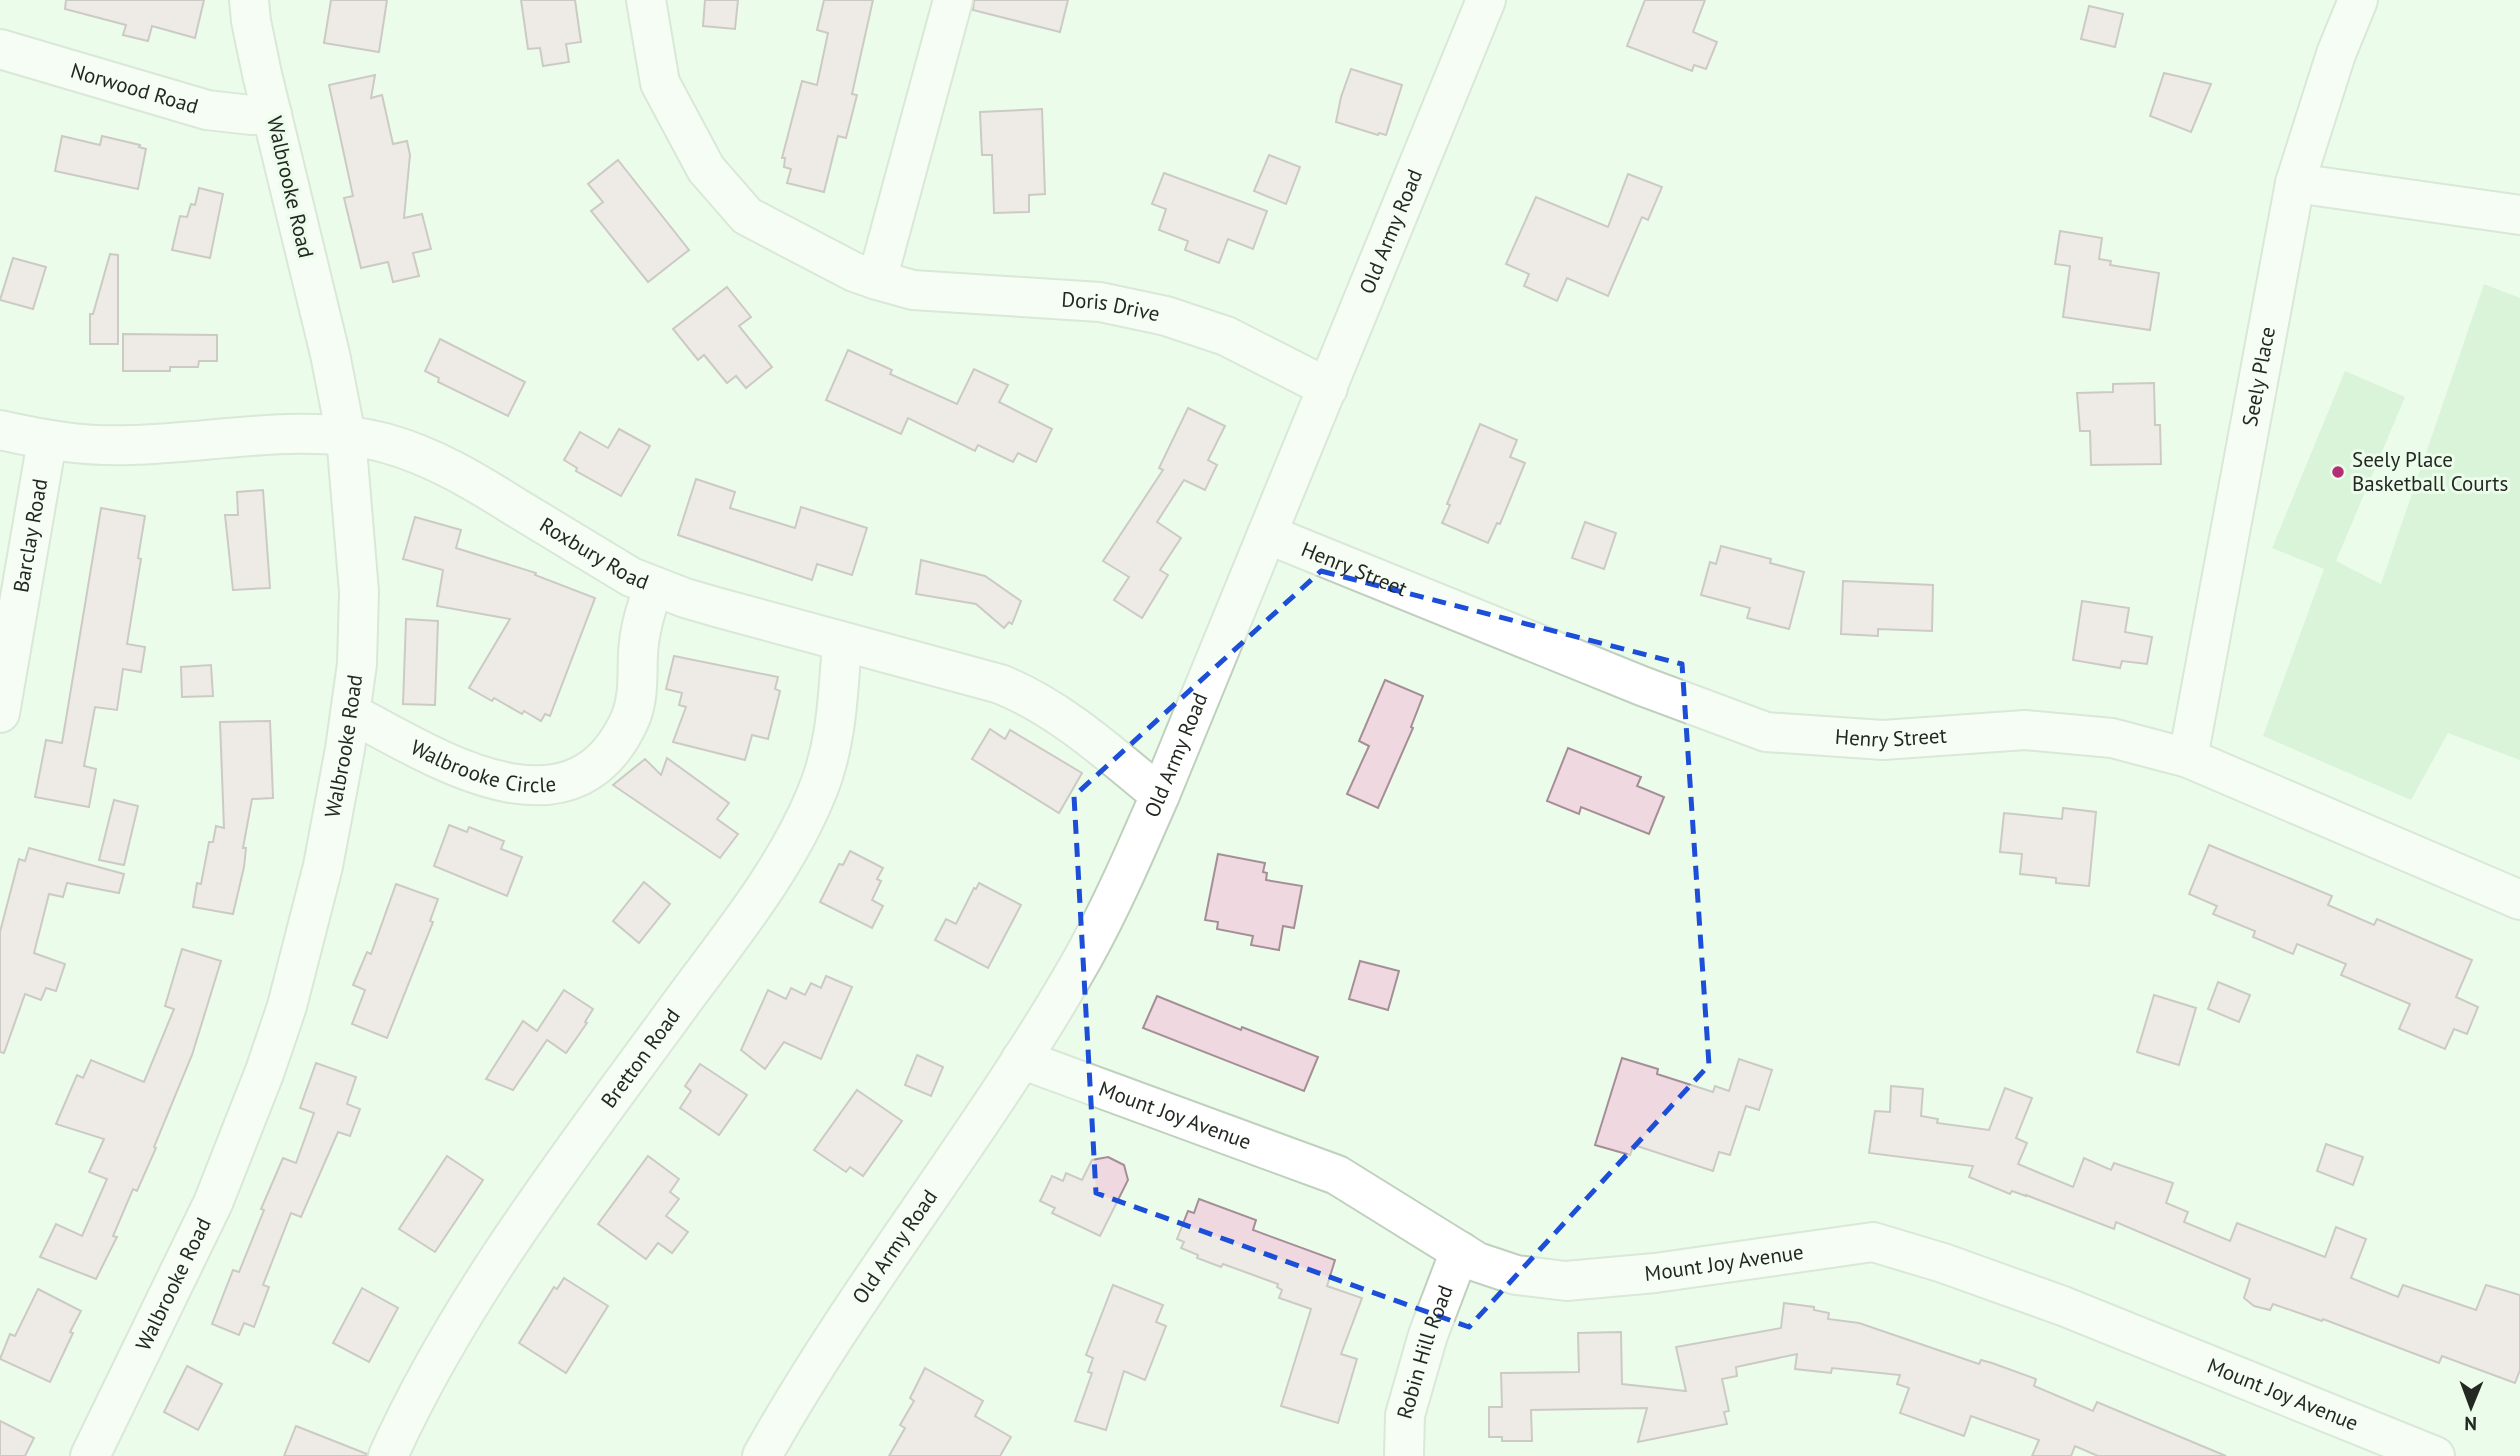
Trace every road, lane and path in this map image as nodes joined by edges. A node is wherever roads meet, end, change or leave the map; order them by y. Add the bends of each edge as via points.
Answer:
1 (249, 0) edge
2 (646, 0) edge
3 (953, 0) edge
4 (1486, 0) edge
5 (2358, 0) edge
6 (0, 49) edge
7 (272, 114) junction
8 (2295, 183) junction
9 (2520, 215) edge
10 (877, 280) junction
11 (1328, 388) junction
12 (0, 430) edge
13 (346, 436) junction
14 (47, 441) junction
15 (1267, 534) junction
16 (654, 586) junction
17 (842, 642) junction
18 (0, 713) edge
19 (351, 713) junction
20 (2188, 758) junction
21 (1160, 795) junction
22 (2520, 900) edge
23 (1021, 1059) junction
24 (1460, 1251) junction
25 (90, 1456) edge
26 (388, 1456) edge
27 (762, 1456) edge
28 (1404, 1456) edge
29 (2435, 1456) edge

1 - 7 street, Walbrooke Road
2 - 10 street, Doris Drive via 660,83 706,169 747,216
3 - 10 street
4 - 11 street, Old Army Road
5 - 8 street, Seely Place
6 - 7 street, Norwood Road via 207,110
7 - 13 street, Walbrooke Road
8 - 9 street
8 - 20 street, Seely Place
10 - 11 street, Doris Drive via 913,290 1100,302 1166,316 1226,337
11 - 15 street, Old Army Road
12 - 14 street, Roxbury Road
13 - 14 street, Roxbury Road via 131,445
13 - 16 street, Roxbury Road via 384,443 450,469 631,577
13 - 19 street, Walbrooke Road via 359,592
14 - 18 street, Barclay Road
15 - 20 street, Henry Street via 1766,732 1883,740 2025,730 2112,738
15 - 21 street, Old Army Road
16 - 17 street, Roxbury Road
16 - 19 street, Walbrooke Circle via 640,634 636,699 630,718 604,757 572,779 532,786 479,777
17 - 21 street, Roxbury Road via 1020,692 1065,719
17 - 26 street, Bretton Road via 832,743 799,830 759,896 532,1209 433,1368
19 - 25 street, Walbrooke Road via 323,866 265,1071 213,1203
20 - 22 street, Henry Street
21 - 23 street, Old Army Road via 1111,903
23 - 24 street, Mount Joy Avenue via 1337,1175
23 - 27 street, Old Army Road via 870,1282
24 - 28 street, Robin Hill Road via 1428,1335 1405,1415
24 - 29 street, Mount Joy Avenue via 1516,1275 1566,1281 1873,1242 2063,1306

